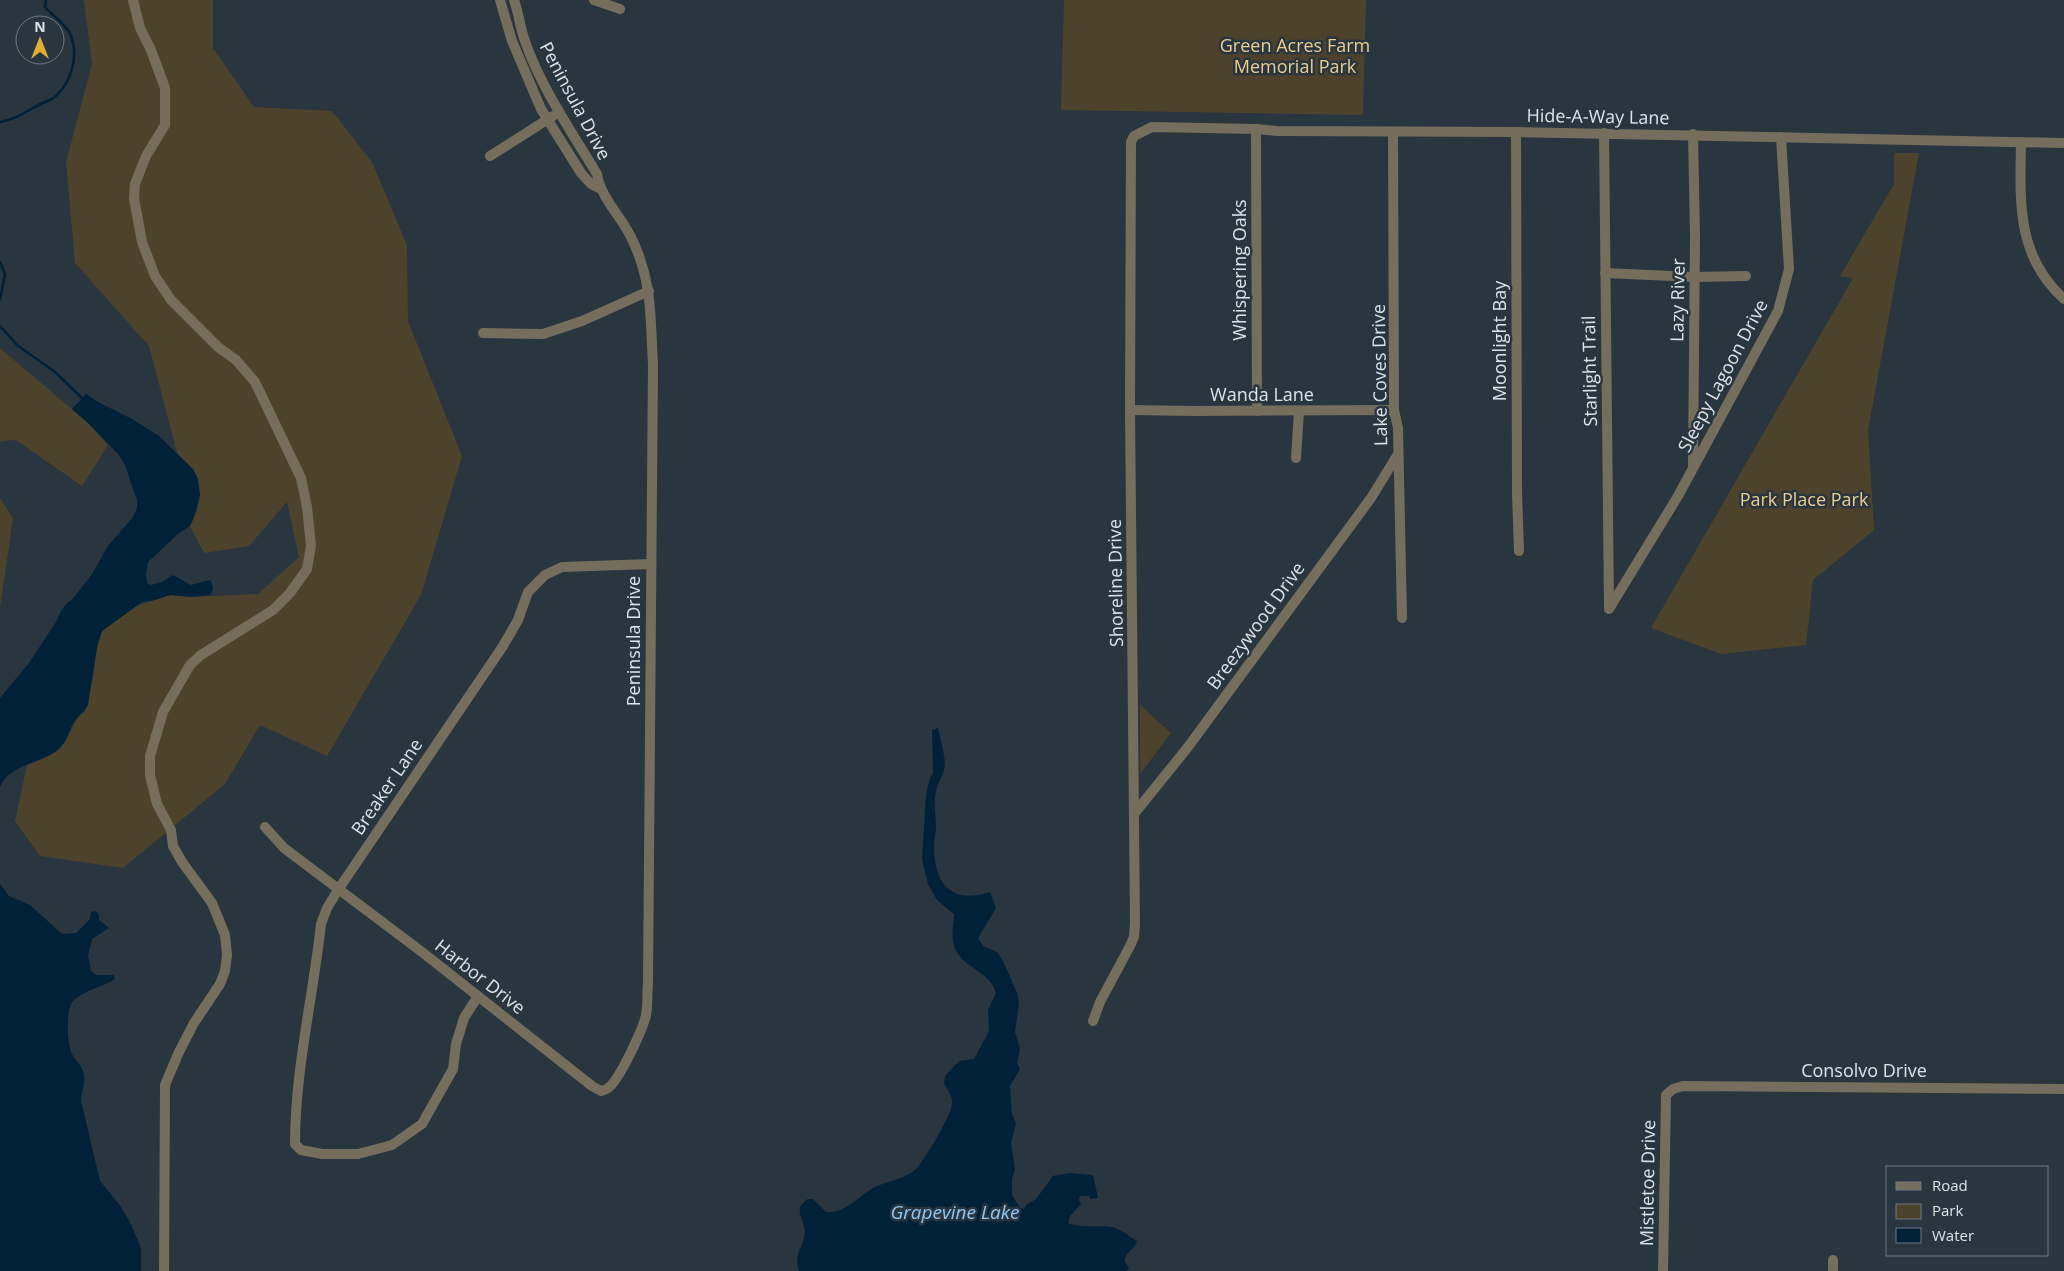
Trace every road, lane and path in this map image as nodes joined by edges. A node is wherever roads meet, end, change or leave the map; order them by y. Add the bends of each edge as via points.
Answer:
1 (133, 0) edge
2 (500, 0) edge
3 (514, 0) edge
4 (594, 0) edge
5 (620, 9) dead end
6 (559, 110) junction
7 (548, 120) junction
8 (1256, 129) junction
9 (1393, 132) junction
10 (1516, 132) junction
11 (1604, 133) junction
12 (1693, 134) junction
13 (1134, 136) joint
14 (1781, 137) junction
15 (2022, 142) junction
16 (2064, 143) edge
17 (490, 156) dead end
18 (599, 188) junction
19 (1605, 273) junction
20 (1746, 276) dead end
21 (1694, 277) junction
22 (649, 291) junction
23 (2064, 299) edge
24 (483, 333) dead end
25 (1130, 410) junction
26 (1394, 410) junction
27 (1258, 411) junction
28 (1299, 411) junction
29 (1398, 454) junction
30 (1296, 458) dead end
31 (1693, 466) junction
32 (1519, 551) dead end
33 (650, 564) junction
34 (1608, 609) joint
35 (1402, 618) dead end
36 (1134, 814) junction
37 (266, 827) dead end
38 (338, 890) junction
39 (478, 996) junction
40 (1093, 1022) dead end
41 (2064, 1089) edge
42 (601, 1091) joint
43 (1666, 1096) joint
44 (1833, 1260) dead end
45 (164, 1271) edge
46 (1663, 1271) edge
47 (1833, 1271) edge

1 - 45 street via 140,28 165,88 165,125 146,156 135,184 134,198 142,242 155,276 171,300 255,382 300,478 310,546 306,569 290,593 273,610 190,665 163,712 150,756 150,775 157,804 171,830 173,846 212,902 225,935 227,955 220,984 194,1023 164,1085
2 - 7 street, Peninsula Drive via 512,41
3 - 6 street, Peninsula Drive via 524,41
4 - 5 street
6 - 7 street
6 - 18 street, Peninsula Drive via 597,174
7 - 17 street
7 - 18 street, Peninsula Drive via 581,173
8 - 9 street, Hide-A-Way Lane
8 - 13 street, Hide-A-Way Lane via 1152,127
8 - 27 street, Whispering Oaks
9 - 10 street, Hide-A-Way Lane
9 - 26 street, Lake Coves Drive
10 - 11 street, Hide-A-Way Lane
10 - 32 street, Moonlight Bay
11 - 12 street, Hide-A-Way Lane
11 - 19 street, Starlight Trail
12 - 14 street, Hide-A-Way Lane
12 - 21 street, Lazy River
13 - 25 street, Shoreline Drive via 1131,142
14 - 15 street, Hide-A-Way Lane
14 - 31 street, Sleepy Lagoon Drive via 1789,269 1778,311
15 - 16 street, Hide-A-Way Lane
15 - 23 street via 2022,204 2026,238 2034,262 2049,286
18 - 22 street, Peninsula Drive via 632,238
19 - 21 street
19 - 34 street, Starlight Trail
20 - 21 street
21 - 31 street, Lazy River
22 - 24 street via 544,334
22 - 33 street, Peninsula Drive via 653,364
25 - 27 street, Wanda Lane
25 - 36 street, Shoreline Drive
26 - 28 street, Wanda Lane
26 - 29 street, Lake Coves Drive
27 - 28 street, Wanda Lane
28 - 30 street
29 - 35 street, Lake Coves Drive
29 - 36 street, Breezywood Drive via 1370,498 1188,747
31 - 34 street, Sleepy Lagoon Drive
33 - 38 street, Breaker Lane via 562,567 536,582 528,592 518,620 503,646
33 - 42 street, Peninsula Drive via 646,1016 615,1081
36 - 40 street, Shoreline Drive via 1134,937
37 - 38 street, Harbor Drive via 284,848
38 - 39 street, Harbor Drive
38 - 39 street, Breaker Lane via 321,924 300,1068 295,1144 301,1150 322,1154 358,1154 392,1145 422,1124 452,1069 464,1018
39 - 42 street, Harbor Drive
41 - 43 street, Consolvo Drive via 1683,1086
43 - 46 street, Mistletoe Drive
44 - 47 street

